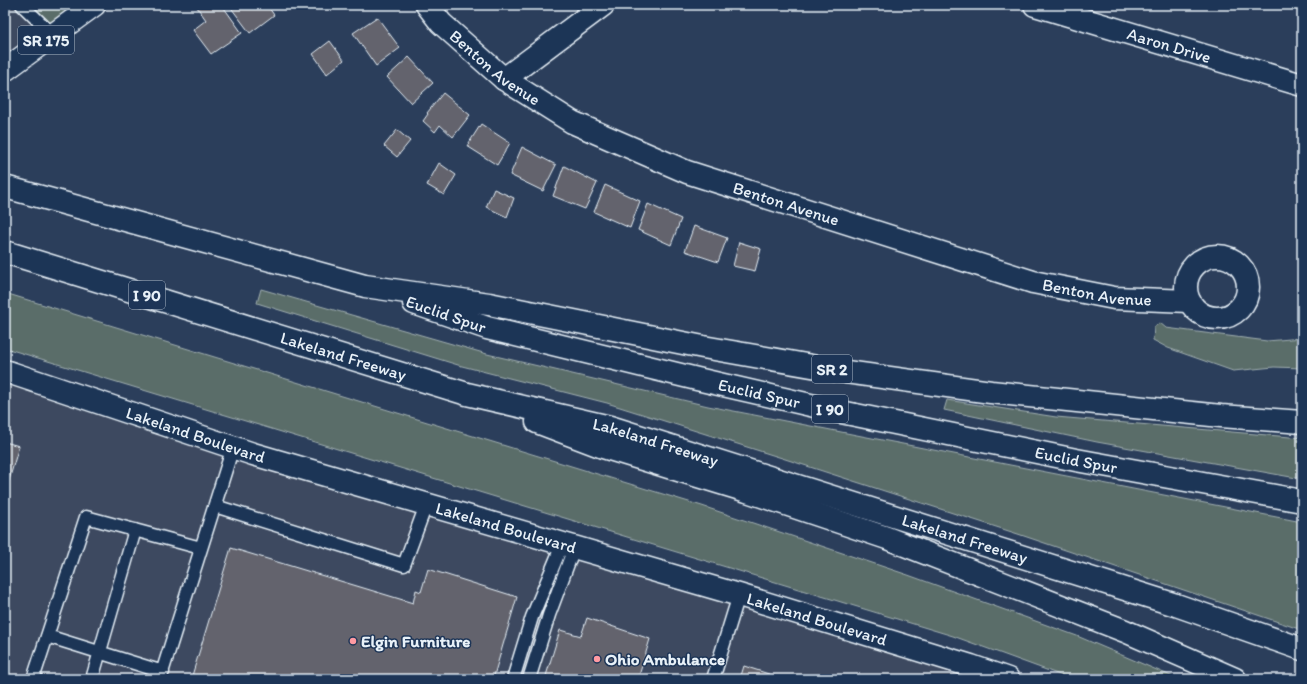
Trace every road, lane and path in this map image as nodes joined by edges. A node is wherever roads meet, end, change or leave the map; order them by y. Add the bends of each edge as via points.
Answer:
1 (22, 5) edge
2 (94, 5) edge
3 (427, 5) edge
4 (603, 5) edge
5 (1036, 5) edge
6 (52, 35) junction
7 (5, 70) edge
8 (504, 79) junction
9 (1302, 85) edge
10 (5, 187) edge
11 (5, 252) edge
12 (365, 286) junction
13 (1189, 301) dead end
14 (5, 371) edge
15 (467, 394) junction
16 (1302, 422) edge
17 (233, 447) junction
18 (1302, 501) edge
19 (215, 506) junction
20 (426, 506) junction
21 (135, 530) junction
22 (568, 546) junction
23 (201, 548) junction
24 (739, 595) junction
25 (47, 636) junction
26 (1302, 649) edge
27 (100, 652) junction
28 (970, 672) edge
29 (162, 676) edge
30 (33, 679) edge
31 (92, 679) edge
32 (513, 679) edge
33 (529, 679) edge
34 (713, 679) edge
35 (1008, 679) edge
36 (1234, 679) edge

1 - 6 lane
2 - 6 main road, SR 175
3 - 8 main road, Benton Avenue via 441,23
4 - 8 main road
5 - 9 main road, Aaron Drive
6 - 7 main road, SR 175
8 - 13 main road, Benton Avenue via 572,122 687,172 1033,282 1114,298
10 - 12 main road, I 90
11 - 15 main road, Lakeland Freeway / I 90
12 - 16 main road, SR 2 via 489,304 703,347 918,383 1064,401
12 - 18 main road, Euclid Spur / I 90 via 487,328 697,379 1009,446
14 - 17 main road, Lakeland Boulevard
15 - 26 main road, Lakeland Freeway via 610,427 1176,605
15 - 36 main road, I 90 via 603,447 754,493 887,538 1126,630
17 - 19 lane
17 - 20 main road, Lakeland Boulevard
19 - 20 lane via 404,565
19 - 23 lane
20 - 22 main road, Lakeland Boulevard
21 - 23 lane
21 - 25 lane via 86,517
21 - 27 lane
22 - 24 main road, Lakeland Boulevard
22 - 32 lane via 532,617
22 - 33 lane
23 - 29 lane
24 - 28 main road, Lakeland Boulevard
24 - 34 lane
25 - 27 lane
25 - 30 lane
27 - 29 lane
27 - 31 lane
28 - 35 main road, Lakeland Boulevard

